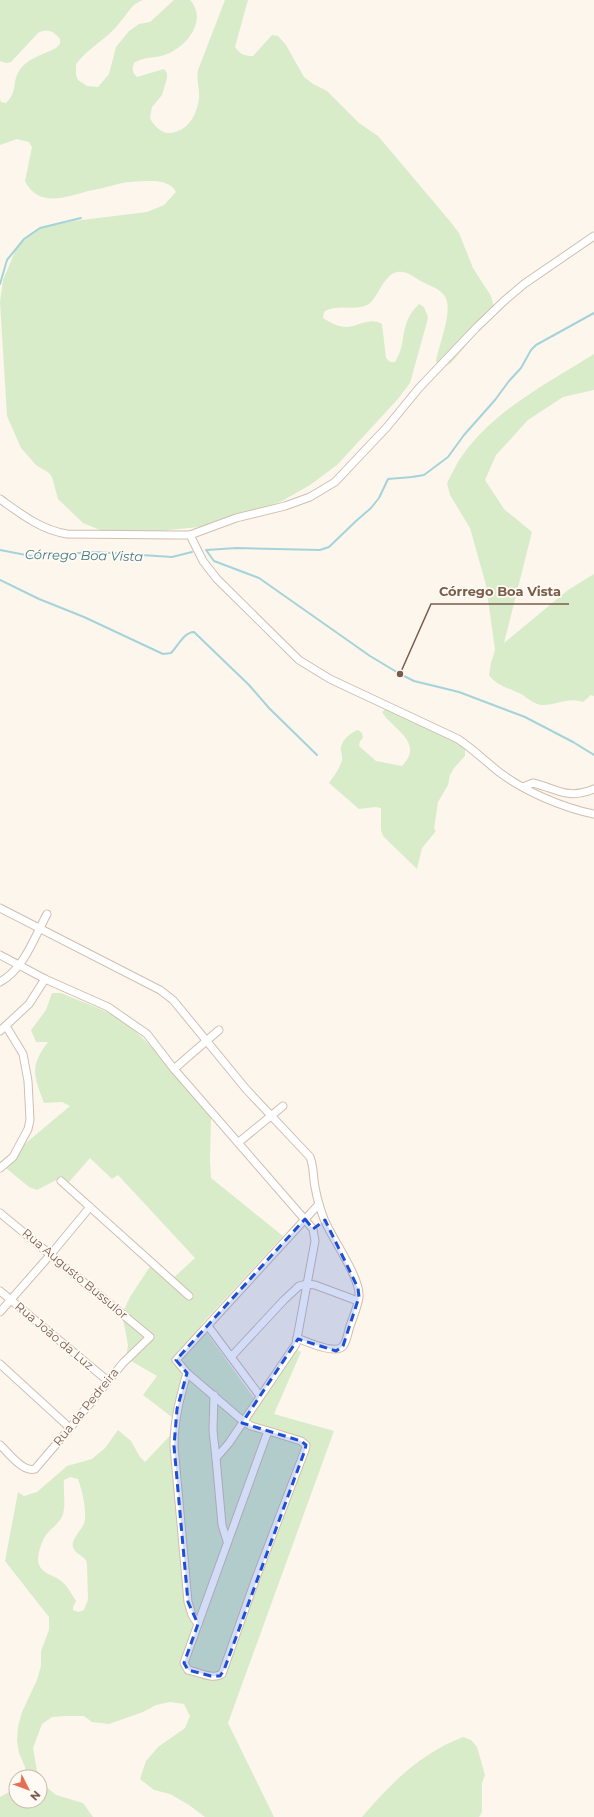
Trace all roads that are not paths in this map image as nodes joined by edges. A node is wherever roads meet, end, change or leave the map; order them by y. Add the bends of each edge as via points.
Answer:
1 (594, 236) edge
2 (0, 499) edge
3 (190, 535) junction
4 (523, 787) junction
5 (594, 789) edge
6 (594, 814) edge
7 (0, 908) edge
8 (47, 914) dead end
9 (39, 928) junction
10 (0, 955) edge
11 (20, 966) junction
12 (45, 979) junction
13 (0, 982) edge
14 (6, 1026) junction
15 (219, 1030) dead end
16 (0, 1031) edge
17 (206, 1041) junction
18 (174, 1069) junction
19 (283, 1106) dead end
20 (271, 1116) junction
21 (239, 1142) junction
22 (0, 1168) edge
23 (61, 1181) dead end
24 (319, 1204) junction
25 (90, 1206) junction
26 (0, 1212) edge
27 (305, 1219) junction
28 (325, 1220) junction
29 (313, 1229) junction
30 (51, 1254) junction
31 (307, 1284) junction
32 (0, 1291) edge
33 (189, 1296) dead end
34 (10, 1301) junction
35 (358, 1301) junction
36 (0, 1312) edge
37 (208, 1326) junction
38 (150, 1337) joint
39 (297, 1338) junction
40 (231, 1357) junction
41 (0, 1364) edge
42 (187, 1373) junction
43 (108, 1381) junction
44 (214, 1395) junction
45 (260, 1396) junction
46 (243, 1421) junction
47 (70, 1428) junction
48 (268, 1431) junction
49 (0, 1445) edge
50 (216, 1458) junction
51 (227, 1541) junction
52 (198, 1624) junction

1 - 3 street via 524,284 504,301 419,388 387,427 335,482 310,497 236,518
2 - 3 street via 54,532
3 - 4 street via 203,561 217,579 299,660 330,679 458,739 499,772
4 - 5 street via 533,783 574,795
4 - 6 street via 578,811
7 - 9 street
8 - 9 street
9 - 11 street
9 - 17 street via 160,990 173,1000
10 - 11 street
11 - 12 street
11 - 13 street via 11,976
12 - 14 street via 29,1004
12 - 18 street via 108,1007 126,1018 147,1034
14 - 16 street
14 - 22 street via 24,1054 30,1120 20,1146 9,1162
15 - 17 street
17 - 18 street
17 - 20 street
18 - 21 street
19 - 20 street
20 - 21 street
20 - 24 street via 310,1157
21 - 27 street
23 - 25 street
24 - 27 street
24 - 28 street
25 - 30 street
25 - 33 street
26 - 30 street, Rua Augusto Bussulor
27 - 29 street
27 - 37 street
28 - 29 street
28 - 35 street via 355,1278
29 - 31 street via 315,1241
30 - 34 street
30 - 38 street, Rua Augusto Bussulor
31 - 35 street
31 - 39 street
31 - 40 street via 295,1288
32 - 34 street, Rua João da Luz
34 - 36 street
34 - 43 street, Rua João da Luz
35 - 39 street via 347,1337 340,1349 330,1349
37 - 40 street
37 - 42 street via 176,1360
38 - 43 street, Rua da Pedreira
39 - 45 street via 293,1350
40 - 45 street
41 - 47 street
42 - 44 street
42 - 52 street via 177,1409 174,1446 188,1602
43 - 47 street, Rua da Pedreira
44 - 46 street
44 - 50 street
45 - 46 street
46 - 48 street
46 - 50 street
47 - 49 street, Rua da Pedreira via 35,1469 30,1470 22,1466
48 - 51 street
48 - 52 street via 304,1443 305,1450 220,1676 188,1670 185,1667 186,1656
50 - 51 street via 222,1525
51 - 52 street

